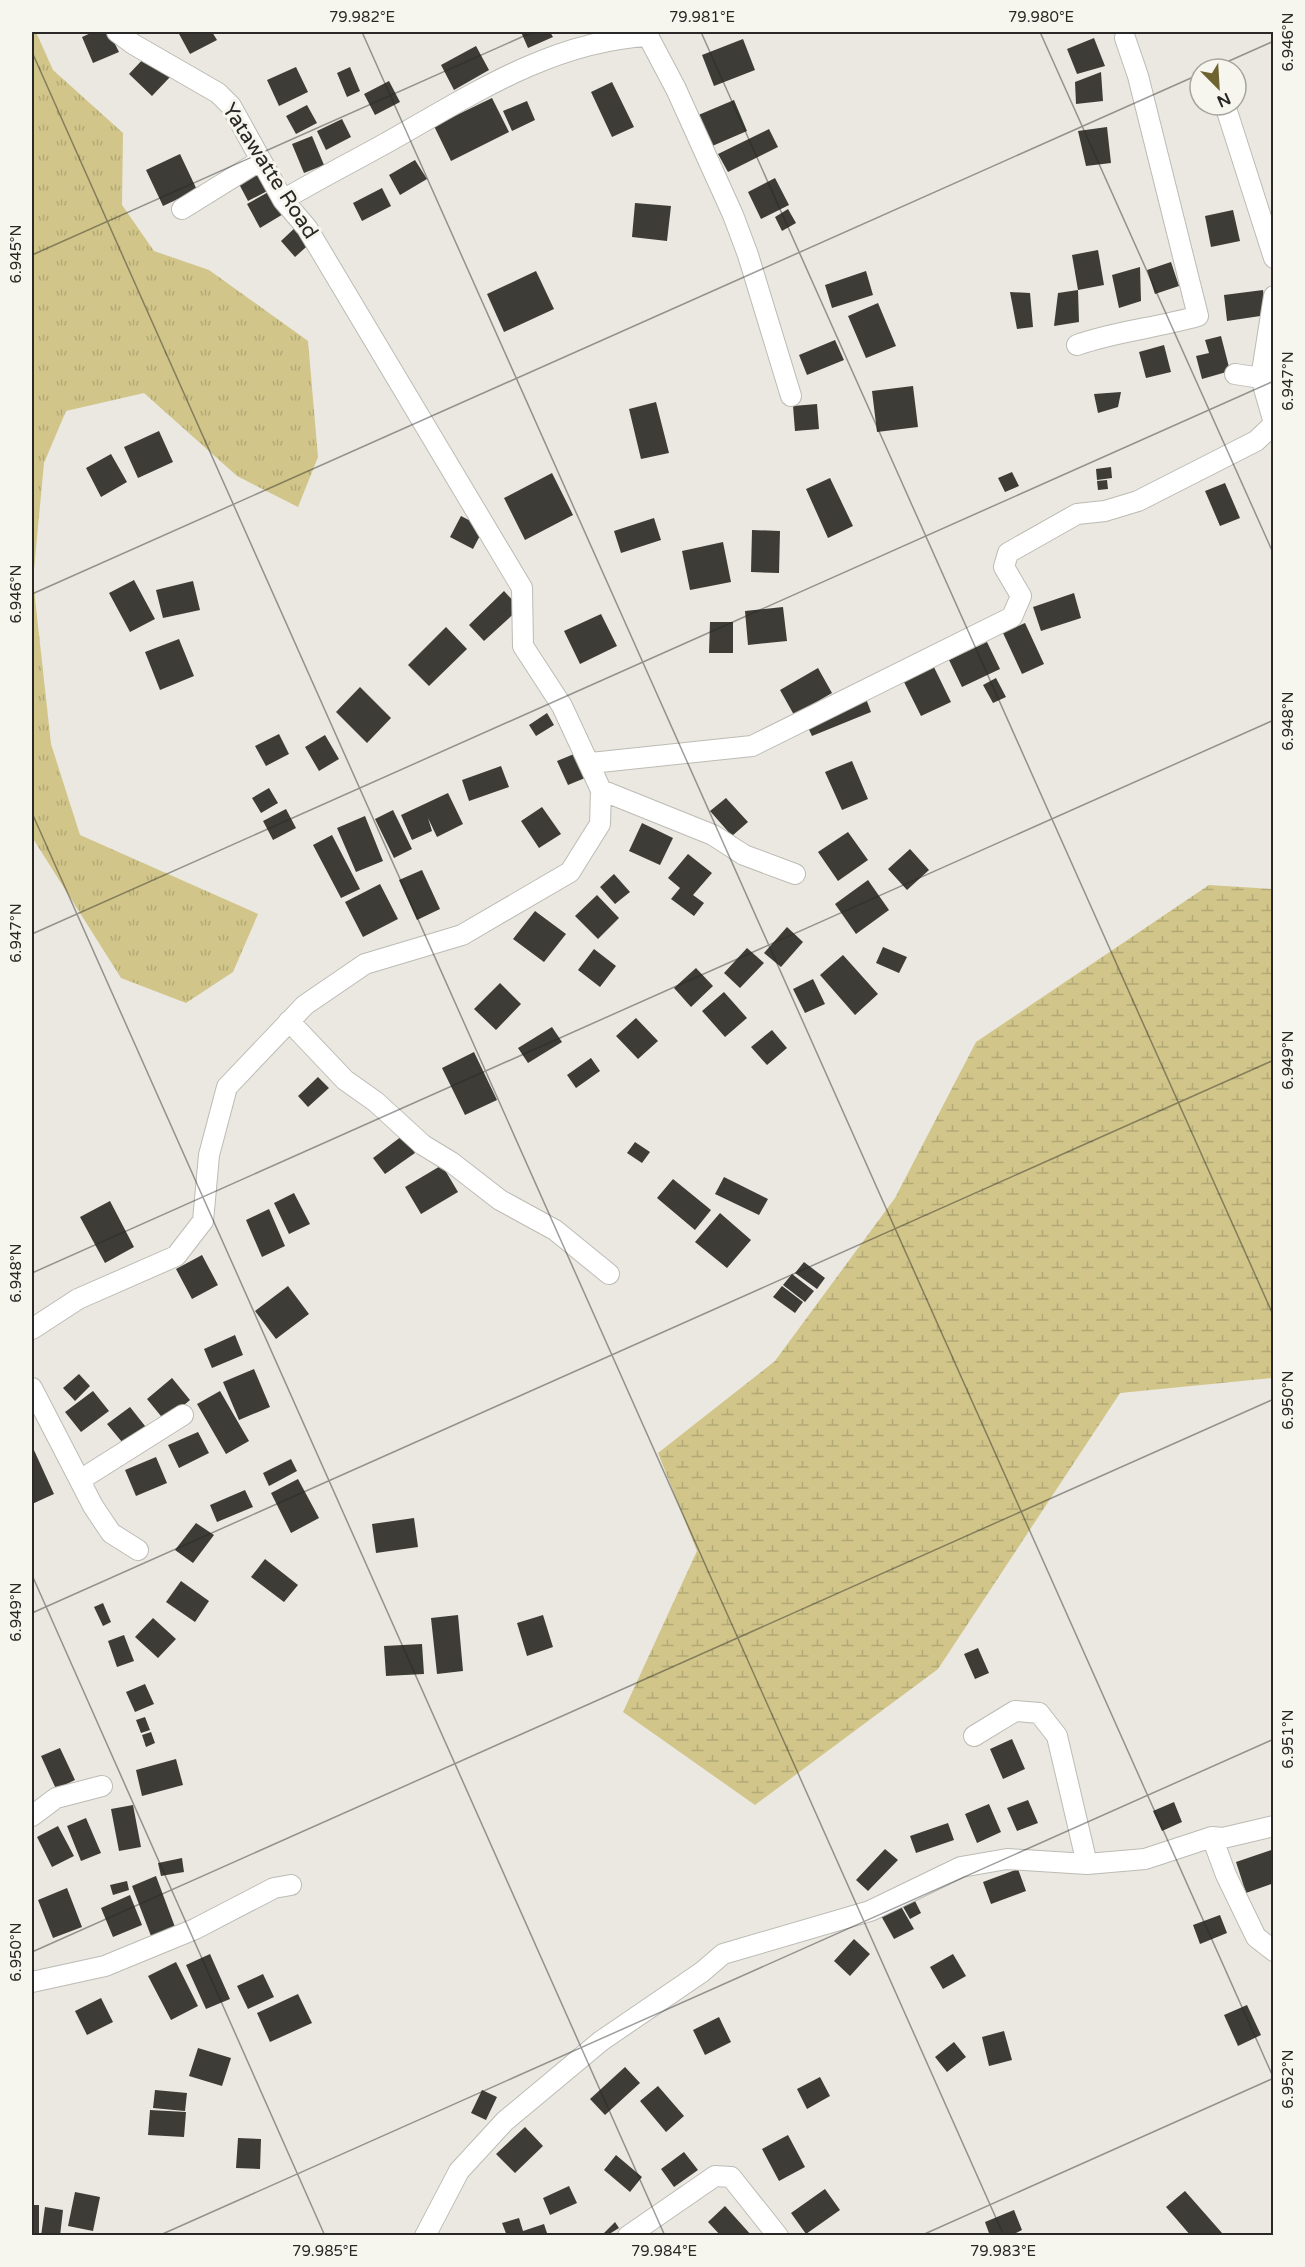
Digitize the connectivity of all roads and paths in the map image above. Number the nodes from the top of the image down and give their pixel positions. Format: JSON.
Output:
{"nodes":[{"id":1,"x":117,"y":32,"type":"edge"},
{"id":2,"x":1125,"y":38,"type":"dead end"},
{"id":3,"x":1229,"y":117,"type":"edge"},
{"id":4,"x":261,"y":159,"type":"junction"},
{"id":5,"x":283,"y":200,"type":"junction"},
{"id":6,"x":182,"y":209,"type":"dead end"},
{"id":7,"x":1274,"y":258,"type":"edge"},
{"id":8,"x":1274,"y":296,"type":"edge"},
{"id":9,"x":1077,"y":345,"type":"dead end"},
{"id":10,"x":1235,"y":374,"type":"dead end"},
{"id":11,"x":1261,"y":378,"type":"junction"},
{"id":12,"x":791,"y":396,"type":"dead end"},
{"id":13,"x":1274,"y":424,"type":"edge"},
{"id":14,"x":591,"y":763,"type":"junction"},
{"id":15,"x":601,"y":790,"type":"junction"},
{"id":16,"x":795,"y":874,"type":"dead end"},
{"id":17,"x":289,"y":1021,"type":"junction"},
{"id":18,"x":609,"y":1274,"type":"dead end"},
{"id":19,"x":32,"y":1329,"type":"edge"},
{"id":20,"x":32,"y":1388,"type":"edge"},
{"id":21,"x":183,"y":1415,"type":"dead end"},
{"id":22,"x":80,"y":1480,"type":"junction"},
{"id":23,"x":138,"y":1550,"type":"dead end"},
{"id":24,"x":974,"y":1736,"type":"dead end"},
{"id":25,"x":102,"y":1786,"type":"dead end"},
{"id":26,"x":32,"y":1816,"type":"edge"},
{"id":27,"x":1274,"y":1826,"type":"edge"},
{"id":28,"x":1212,"y":1837,"type":"junction"},
{"id":29,"x":1087,"y":1864,"type":"junction"},
{"id":30,"x":291,"y":1885,"type":"dead end"},
{"id":31,"x":1274,"y":1951,"type":"edge"},
{"id":32,"x":32,"y":1982,"type":"edge"},
{"id":33,"x":425,"y":2235,"type":"edge"},
{"id":34,"x":628,"y":2235,"type":"edge"},
{"id":35,"x":778,"y":2235,"type":"edge"}],
"edges":[{"from":1,"to":4,"type":"street","name":"Yatawatte Road"},
{"from":2,"to":9,"type":"street"},
{"from":3,"to":7,"type":"street"},
{"from":4,"to":5,"type":"street","name":"Yatawatte Road"},
{"from":4,"to":6,"type":"street"},
{"from":5,"to":12,"type":"street"},
{"from":5,"to":14,"type":"street","name":"Yatawatte Road"},
{"from":8,"to":11,"type":"street"},
{"from":10,"to":11,"type":"street"},
{"from":11,"to":13,"type":"street"},
{"from":13,"to":14,"type":"street"},
{"from":14,"to":15,"type":"street","name":"Yatawatte Road"},
{"from":15,"to":16,"type":"street"},
{"from":15,"to":17,"type":"street"},
{"from":17,"to":18,"type":"street"},
{"from":17,"to":19,"type":"street"},
{"from":20,"to":22,"type":"street"},
{"from":21,"to":22,"type":"street"},
{"from":22,"to":23,"type":"street"},
{"from":24,"to":29,"type":"street"},
{"from":25,"to":26,"type":"street"},
{"from":27,"to":28,"type":"street"},
{"from":28,"to":29,"type":"street"},
{"from":28,"to":31,"type":"street"},
{"from":29,"to":33,"type":"street"},
{"from":30,"to":32,"type":"street"},
{"from":34,"to":35,"type":"street"}]}
